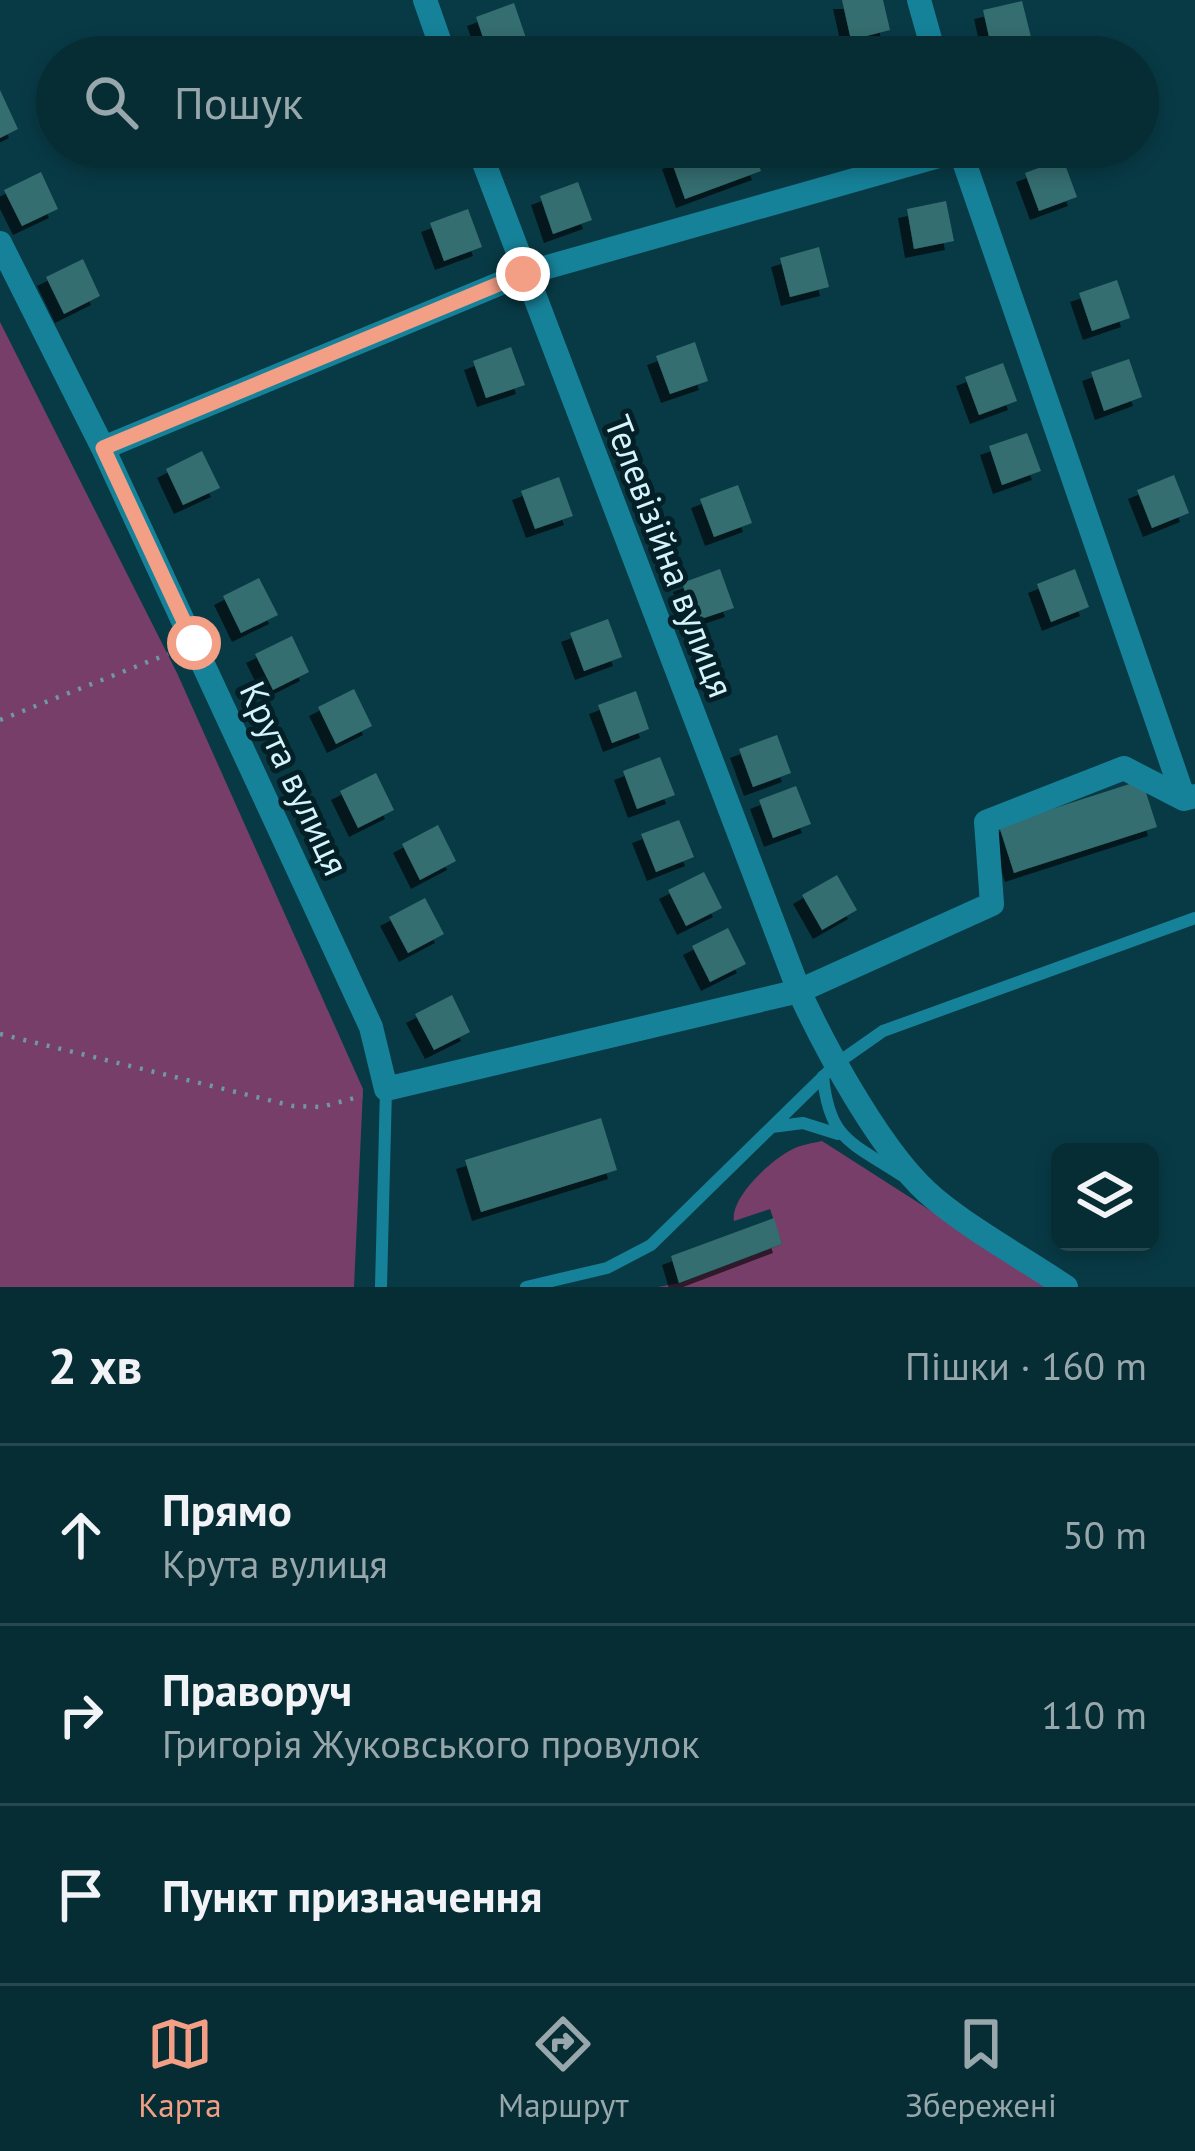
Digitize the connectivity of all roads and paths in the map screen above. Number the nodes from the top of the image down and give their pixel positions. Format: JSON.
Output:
{"nodes":[{"id":1,"x":425,"y":0,"type":"edge"},
{"id":2,"x":919,"y":0,"type":"edge"},
{"id":3,"x":438,"y":36,"type":"edge"},
{"id":4,"x":929,"y":36,"type":"edge"},
{"id":5,"x":485,"y":168,"type":"edge"},
{"id":6,"x":890,"y":168,"type":"edge"},
{"id":7,"x":966,"y":168,"type":"edge"},
{"id":8,"x":0,"y":243,"type":"edge"},
{"id":9,"x":523,"y":274,"type":"junction"},
{"id":10,"x":103,"y":448,"type":"junction"},
{"id":11,"x":194,"y":643,"type":"junction"},
{"id":12,"x":0,"y":720,"type":"edge"},
{"id":13,"x":1190,"y":797,"type":"edge"},
{"id":14,"x":1195,"y":919,"type":"edge"},
{"id":15,"x":799,"y":991,"type":"junction"},
{"id":16,"x":0,"y":1034,"type":"edge"},
{"id":17,"x":830,"y":1070,"type":"junction"},
{"id":18,"x":386,"y":1089,"type":"junction"},
{"id":19,"x":772,"y":1127,"type":"junction"},
{"id":20,"x":844,"y":1138,"type":"junction"},
{"id":21,"x":932,"y":1196,"type":"junction"},
{"id":22,"x":380,"y":1287,"type":"edge"},
{"id":23,"x":526,"y":1287,"type":"edge"},
{"id":24,"x":1066,"y":1287,"type":"edge"}],
"edges":[{"from":1,"to":3,"type":"street"},
{"from":2,"to":4,"type":"street"},
{"from":5,"to":9,"type":"street","name":"Телевізійна вулиця"},
{"from":6,"to":9,"type":"street"},
{"from":7,"to":13,"type":"street"},
{"from":8,"to":10,"type":"street","name":"Крута вулиця"},
{"from":9,"to":10,"type":"street"},
{"from":9,"to":15,"type":"street","name":"Телевізійна вулиця"},
{"from":10,"to":11,"type":"street","name":"Крута вулиця"},
{"from":11,"to":12,"type":"path"},
{"from":11,"to":18,"type":"street","name":"Крута вулиця"},
{"from":13,"to":15,"type":"street"},
{"from":14,"to":17,"type":"lane"},
{"from":15,"to":17,"type":"street","name":"Телевізійна вулиця"},
{"from":15,"to":18,"type":"street"},
{"from":16,"to":18,"type":"path"},
{"from":17,"to":19,"type":"lane"},
{"from":17,"to":20,"type":"lane"},
{"from":17,"to":21,"type":"street","name":"Телевізійна вулиця"},
{"from":18,"to":22,"type":"lane"},
{"from":19,"to":20,"type":"lane"},
{"from":19,"to":23,"type":"lane"},
{"from":20,"to":21,"type":"lane"},
{"from":21,"to":24,"type":"street","name":"Телевізійна вулиця"}]}
